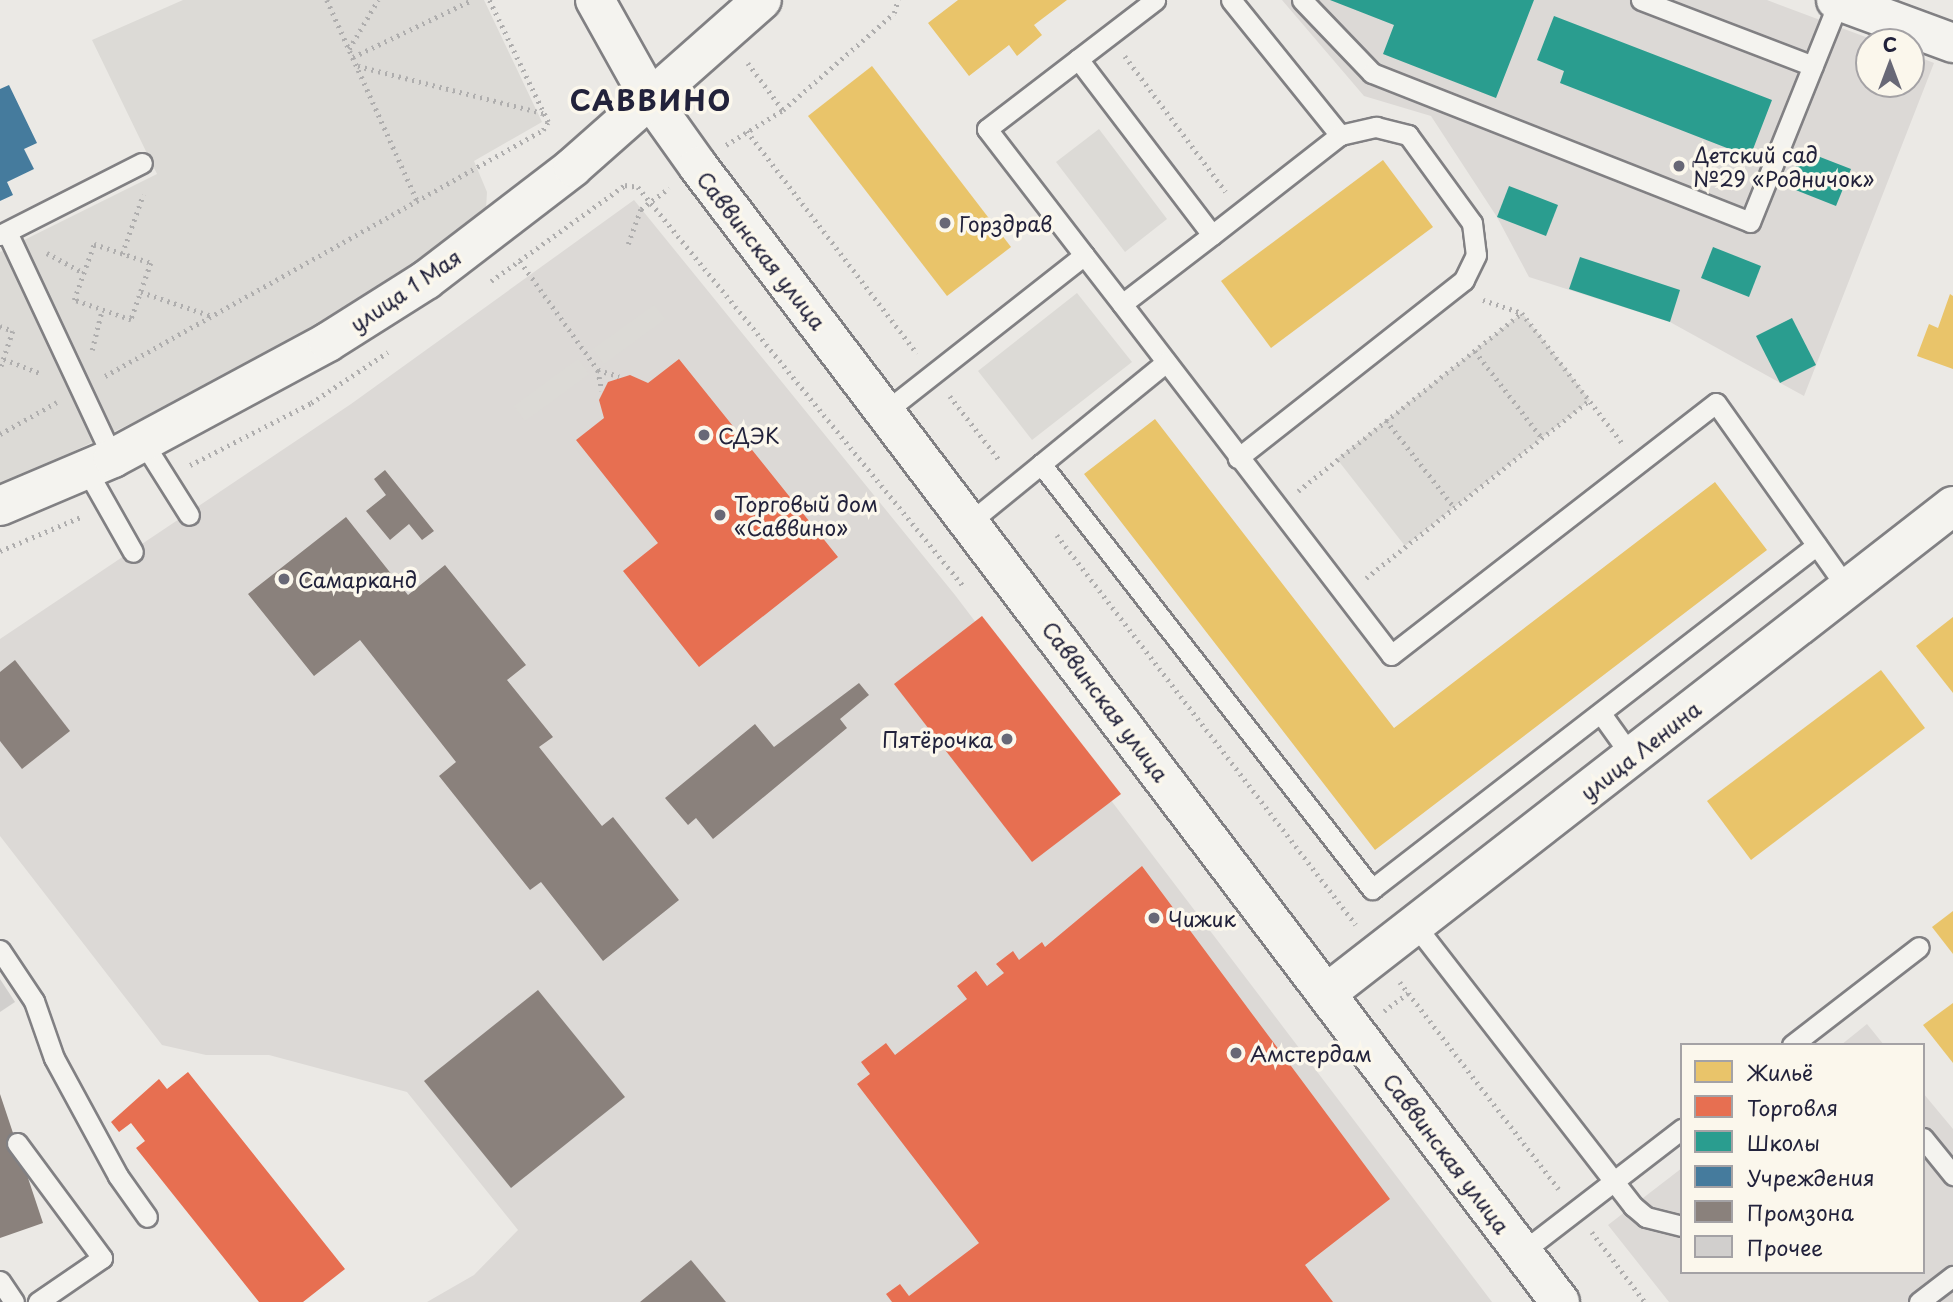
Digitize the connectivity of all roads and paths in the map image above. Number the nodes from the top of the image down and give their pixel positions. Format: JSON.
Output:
{"nodes":[{"id":1,"x":327,"y":0,"type":"edge"},
{"id":2,"x":379,"y":0,"type":"edge"},
{"id":3,"x":472,"y":0,"type":"edge"},
{"id":4,"x":489,"y":0,"type":"edge"},
{"id":5,"x":595,"y":0,"type":"edge"},
{"id":6,"x":762,"y":0,"type":"edge"},
{"id":7,"x":898,"y":0,"type":"edge"},
{"id":8,"x":1155,"y":0,"type":"edge"},
{"id":9,"x":1231,"y":0,"type":"edge"},
{"id":10,"x":1302,"y":0,"type":"edge"},
{"id":11,"x":1641,"y":0,"type":"edge"},
{"id":12,"x":1838,"y":1,"type":"edge"},
{"id":13,"x":1110,"y":36,"type":"junction"},
{"id":14,"x":1953,"y":43,"type":"edge"},
{"id":15,"x":349,"y":49,"type":"junction"},
{"id":16,"x":740,"y":53,"type":"dead end"},
{"id":17,"x":353,"y":57,"type":"junction"},
{"id":18,"x":1079,"y":59,"type":"junction"},
{"id":19,"x":357,"y":66,"type":"junction"},
{"id":20,"x":1813,"y":66,"type":"junction"},
{"id":21,"x":651,"y":100,"type":"junction"},
{"id":22,"x":783,"y":110,"type":"junction"},
{"id":23,"x":544,"y":114,"type":"junction"},
{"id":24,"x":1340,"y":135,"type":"junction"},
{"id":25,"x":142,"y":163,"type":"joint"},
{"id":26,"x":417,"y":200,"type":"junction"},
{"id":27,"x":1241,"y":212,"type":"junction"},
{"id":28,"x":4,"y":234,"type":"edge"},
{"id":29,"x":1212,"y":235,"type":"junction"},
{"id":30,"x":122,"y":254,"type":"junction"},
{"id":31,"x":1084,"y":256,"type":"junction"},
{"id":32,"x":520,"y":261,"type":"junction"},
{"id":33,"x":487,"y":284,"type":"dead end"},
{"id":34,"x":1453,"y":289,"type":"junction"},
{"id":35,"x":141,"y":292,"type":"junction"},
{"id":36,"x":1122,"y":304,"type":"junction"},
{"id":37,"x":1522,"y":313,"type":"junction"},
{"id":38,"x":212,"y":316,"type":"junction"},
{"id":39,"x":0,"y":326,"type":"edge"},
{"id":40,"x":398,"y":345,"type":"dead end"},
{"id":41,"x":1475,"y":351,"type":"junction"},
{"id":42,"x":1166,"y":362,"type":"junction"},
{"id":43,"x":0,"y":370,"type":"edge"},
{"id":44,"x":598,"y":370,"type":"junction"},
{"id":45,"x":933,"y":374,"type":"junction"},
{"id":46,"x":619,"y":376,"type":"dead end"},
{"id":47,"x":82,"y":388,"type":"junction"},
{"id":48,"x":602,"y":391,"type":"dead end"},
{"id":49,"x":1590,"y":400,"type":"junction"},
{"id":50,"x":886,"y":411,"type":"junction"},
{"id":51,"x":1387,"y":420,"type":"junction"},
{"id":52,"x":0,"y":434,"type":"edge"},
{"id":53,"x":1542,"y":438,"type":"junction"},
{"id":54,"x":114,"y":456,"type":"junction"},
{"id":55,"x":1238,"y":458,"type":"junction"},
{"id":56,"x":1041,"y":464,"type":"junction"},
{"id":57,"x":1639,"y":465,"type":"junction"},
{"id":58,"x":166,"y":478,"type":"junction"},
{"id":59,"x":1017,"y":483,"type":"junction"},
{"id":60,"x":0,"y":506,"type":"edge"},
{"id":61,"x":107,"y":506,"type":"junction"},
{"id":62,"x":1953,"y":506,"type":"edge"},
{"id":63,"x":1277,"y":507,"type":"junction"},
{"id":64,"x":1454,"y":507,"type":"junction"},
{"id":65,"x":188,"y":515,"type":"dead end"},
{"id":66,"x":970,"y":522,"type":"junction"},
{"id":67,"x":1051,"y":527,"type":"dead end"},
{"id":68,"x":1817,"y":545,"type":"junction"},
{"id":69,"x":0,"y":551,"type":"edge"},
{"id":70,"x":133,"y":552,"type":"dead end"},
{"id":71,"x":965,"y":588,"type":"dead end"},
{"id":72,"x":1847,"y":588,"type":"junction"},
{"id":73,"x":1345,"y":595,"type":"junction"},
{"id":74,"x":1602,"y":715,"type":"junction"},
{"id":75,"x":1632,"y":757,"type":"junction"},
{"id":76,"x":1415,"y":925,"type":"junction"},
{"id":77,"x":1919,"y":947,"type":"dead end"},
{"id":78,"x":0,"y":950,"type":"edge"},
{"id":79,"x":1378,"y":954,"type":"junction"},
{"id":80,"x":1327,"y":993,"type":"junction"},
{"id":81,"x":1795,"y":1043,"type":"edge"},
{"id":82,"x":1680,"y":1131,"type":"edge"},
{"id":83,"x":1925,"y":1140,"type":"edge"},
{"id":84,"x":17,"y":1143,"type":"dead end"},
{"id":85,"x":1953,"y":1175,"type":"edge"},
{"id":86,"x":1614,"y":1181,"type":"junction"},
{"id":87,"x":1576,"y":1211,"type":"junction"},
{"id":88,"x":147,"y":1217,"type":"dead end"},
{"id":89,"x":1680,"y":1226,"type":"edge"},
{"id":90,"x":1522,"y":1252,"type":"junction"},
{"id":91,"x":1953,"y":1276,"type":"edge"},
{"id":92,"x":0,"y":1281,"type":"edge"},
{"id":93,"x":14,"y":1302,"type":"edge"},
{"id":94,"x":38,"y":1302,"type":"edge"},
{"id":95,"x":1560,"y":1302,"type":"edge"},
{"id":96,"x":1645,"y":1302,"type":"edge"},
{"id":97,"x":1919,"y":1302,"type":"edge"}],
"edges":[{"from":1,"to":15,"type":"path"},
{"from":2,"to":15,"type":"path"},
{"from":3,"to":17,"type":"path"},
{"from":4,"to":23,"type":"path"},
{"from":5,"to":21,"type":"street","name":"Саввинская улица"},
{"from":6,"to":21,"type":"street","name":"улица 1 Мая"},
{"from":7,"to":22,"type":"path"},
{"from":8,"to":13,"type":"lane"},
{"from":9,"to":24,"type":"lane"},
{"from":10,"to":20,"type":"lane"},
{"from":11,"to":20,"type":"lane"},
{"from":12,"to":14,"type":"street"},
{"from":12,"to":20,"type":"lane"},
{"from":13,"to":18,"type":"lane"},
{"from":13,"to":27,"type":"path"},
{"from":15,"to":17,"type":"path"},
{"from":16,"to":22,"type":"path"},
{"from":17,"to":19,"type":"path"},
{"from":18,"to":29,"type":"lane"},
{"from":18,"to":31,"type":"lane"},
{"from":19,"to":23,"type":"path"},
{"from":19,"to":26,"type":"path"},
{"from":21,"to":50,"type":"street","name":"Саввинская улица"},
{"from":21,"to":54,"type":"street","name":"улица 1 Мая"},
{"from":22,"to":45,"type":"path"},
{"from":23,"to":26,"type":"path"},
{"from":24,"to":27,"type":"lane"},
{"from":24,"to":34,"type":"lane"},
{"from":25,"to":28,"type":"lane"},
{"from":25,"to":30,"type":"path"},
{"from":26,"to":38,"type":"path"},
{"from":27,"to":29,"type":"lane"},
{"from":28,"to":47,"type":"lane"},
{"from":29,"to":36,"type":"lane"},
{"from":30,"to":35,"type":"path"},
{"from":30,"to":35,"type":"path"},
{"from":31,"to":36,"type":"lane"},
{"from":31,"to":45,"type":"lane"},
{"from":32,"to":33,"type":"path"},
{"from":32,"to":44,"type":"path"},
{"from":32,"to":71,"type":"path"},
{"from":34,"to":37,"type":"path"},
{"from":34,"to":55,"type":"lane"},
{"from":35,"to":38,"type":"path"},
{"from":36,"to":42,"type":"lane"},
{"from":37,"to":41,"type":"path"},
{"from":37,"to":49,"type":"path"},
{"from":38,"to":47,"type":"path"},
{"from":39,"to":43,"type":"path"},
{"from":40,"to":58,"type":"path"},
{"from":41,"to":51,"type":"path"},
{"from":41,"to":53,"type":"path"},
{"from":42,"to":55,"type":"lane"},
{"from":42,"to":56,"type":"lane"},
{"from":44,"to":46,"type":"path"},
{"from":44,"to":48,"type":"path"},
{"from":45,"to":50,"type":"lane"},
{"from":45,"to":59,"type":"path"},
{"from":47,"to":52,"type":"path"},
{"from":47,"to":54,"type":"lane"},
{"from":49,"to":53,"type":"path"},
{"from":49,"to":57,"type":"path"},
{"from":50,"to":66,"type":"street","name":"Саввинская улица"},
{"from":51,"to":63,"type":"path"},
{"from":51,"to":64,"type":"path"},
{"from":53,"to":64,"type":"path"},
{"from":54,"to":58,"type":"lane"},
{"from":54,"to":60,"type":"street","name":"улица 1 Мая"},
{"from":54,"to":61,"type":"lane"},
{"from":55,"to":63,"type":"lane"},
{"from":56,"to":59,"type":"lane"},
{"from":56,"to":74,"type":"lane"},
{"from":57,"to":68,"type":"lane"},
{"from":57,"to":73,"type":"lane"},
{"from":58,"to":65,"type":"lane"},
{"from":59,"to":66,"type":"lane"},
{"from":61,"to":69,"type":"path"},
{"from":61,"to":70,"type":"lane"},
{"from":62,"to":72,"type":"street","name":"улица Ленина"},
{"from":63,"to":73,"type":"lane"},
{"from":64,"to":73,"type":"path"},
{"from":66,"to":80,"type":"street","name":"Саввинская улица"},
{"from":67,"to":79,"type":"path"},
{"from":68,"to":72,"type":"lane"},
{"from":68,"to":74,"type":"lane"},
{"from":72,"to":75,"type":"street","name":"улица Ленина"},
{"from":74,"to":75,"type":"lane"},
{"from":75,"to":76,"type":"street","name":"улица Ленина"},
{"from":76,"to":79,"type":"street","name":"улица Ленина"},
{"from":76,"to":86,"type":"lane"},
{"from":77,"to":81,"type":"lane"},
{"from":78,"to":88,"type":"lane"},
{"from":79,"to":80,"type":"street","name":"улица Ленина"},
{"from":79,"to":87,"type":"path"},
{"from":80,"to":90,"type":"street","name":"Саввинская улица"},
{"from":82,"to":86,"type":"lane"},
{"from":83,"to":85,"type":"lane"},
{"from":84,"to":94,"type":"lane"},
{"from":86,"to":87,"type":"lane"},
{"from":86,"to":89,"type":"lane"},
{"from":87,"to":90,"type":"lane"},
{"from":87,"to":96,"type":"path"},
{"from":90,"to":95,"type":"street","name":"Саввинская улица"},
{"from":91,"to":97,"type":"lane"},
{"from":92,"to":93,"type":"lane"}]}
